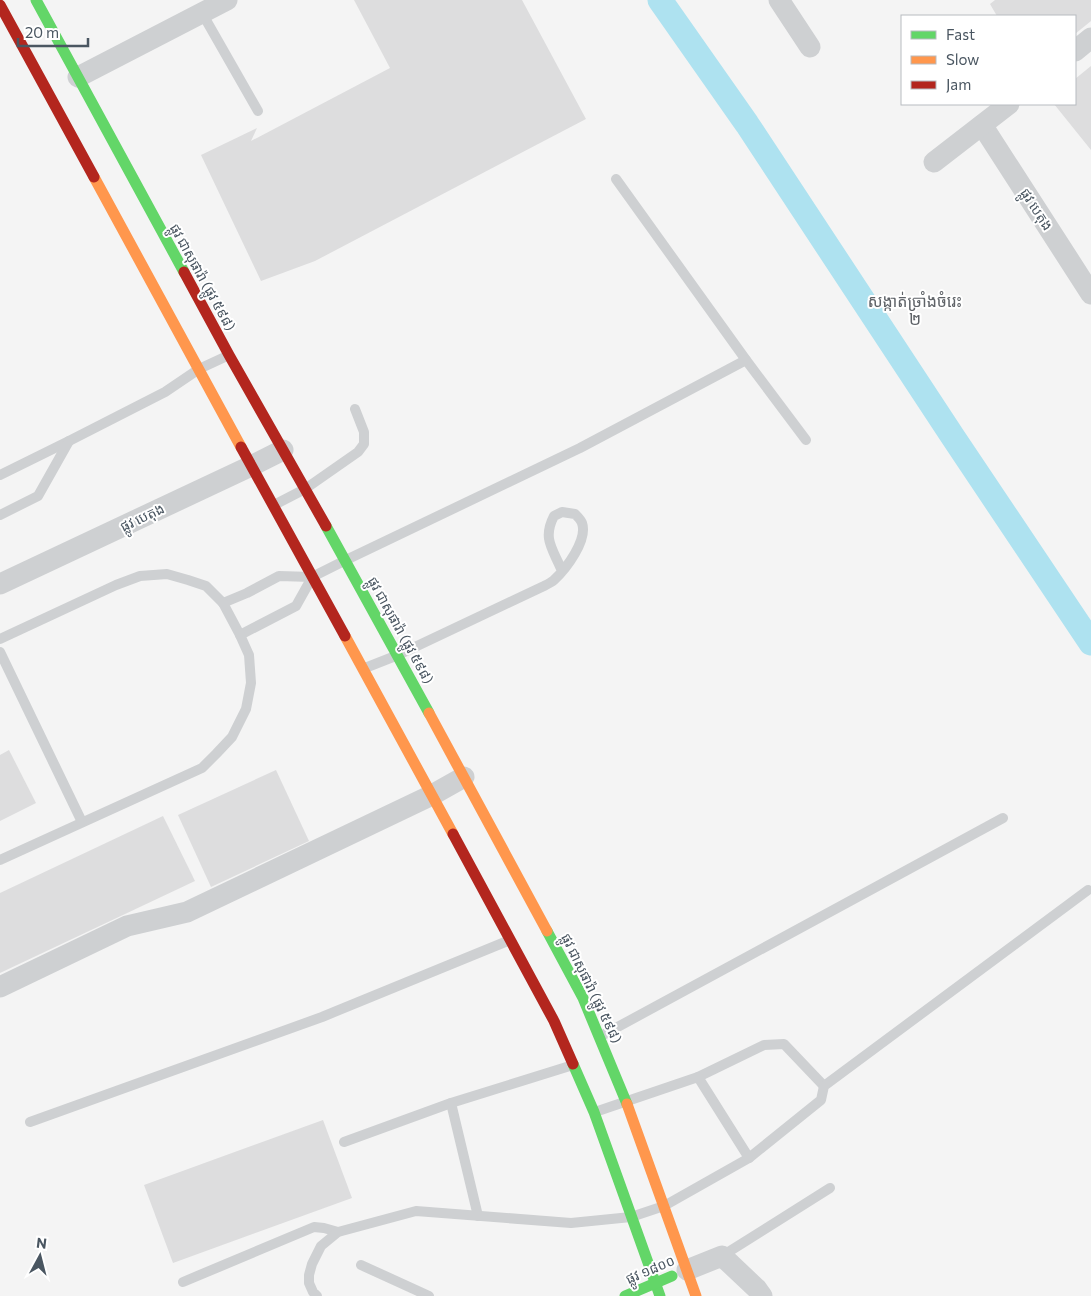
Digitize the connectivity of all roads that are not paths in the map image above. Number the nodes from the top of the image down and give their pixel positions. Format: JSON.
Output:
{"nodes":[{"id":1,"x":36,"y":0,"type":"edge"},
{"id":2,"x":227,"y":0,"type":"edge"},
{"id":3,"x":780,"y":0,"type":"edge"},
{"id":4,"x":0,"y":5,"type":"edge"},
{"id":5,"x":202,"y":13,"type":"junction"},
{"id":6,"x":1091,"y":38,"type":"edge"},
{"id":7,"x":810,"y":47,"type":"dead end"},
{"id":8,"x":1076,"y":50,"type":"edge"},
{"id":9,"x":78,"y":78,"type":"junction"},
{"id":10,"x":1007,"y":105,"type":"edge"},
{"id":11,"x":258,"y":111,"type":"dead end"},
{"id":12,"x":982,"y":125,"type":"junction"},
{"id":13,"x":934,"y":162,"type":"dead end"},
{"id":14,"x":616,"y":179,"type":"dead end"},
{"id":15,"x":1091,"y":294,"type":"edge"},
{"id":16,"x":229,"y":355,"type":"junction"},
{"id":17,"x":746,"y":360,"type":"junction"},
{"id":18,"x":200,"y":370,"type":"junction"},
{"id":19,"x":355,"y":409,"type":"dead end"},
{"id":20,"x":806,"y":440,"type":"dead end"},
{"id":21,"x":69,"y":441,"type":"junction"},
{"id":22,"x":283,"y":450,"type":"junction"},
{"id":23,"x":251,"y":466,"type":"junction"},
{"id":24,"x":0,"y":475,"type":"edge"},
{"id":25,"x":305,"y":489,"type":"junction"},
{"id":26,"x":273,"y":506,"type":"junction"},
{"id":27,"x":0,"y":515,"type":"edge"},
{"id":28,"x":346,"y":560,"type":"junction"},
{"id":29,"x":562,"y":571,"type":"junction"},
{"id":30,"x":312,"y":578,"type":"junction"},
{"id":31,"x":0,"y":584,"type":"edge"},
{"id":32,"x":223,"y":603,"type":"junction"},
{"id":33,"x":240,"y":635,"type":"junction"},
{"id":34,"x":0,"y":639,"type":"edge"},
{"id":35,"x":0,"y":652,"type":"edge"},
{"id":36,"x":398,"y":655,"type":"junction"},
{"id":37,"x":364,"y":669,"type":"junction"},
{"id":38,"x":464,"y":777,"type":"junction"},
{"id":39,"x":432,"y":796,"type":"junction"},
{"id":40,"x":1003,"y":818,"type":"dead end"},
{"id":41,"x":82,"y":822,"type":"junction"},
{"id":42,"x":0,"y":860,"type":"edge"},
{"id":43,"x":1088,"y":890,"type":"dead end"},
{"id":44,"x":511,"y":939,"type":"junction"},
{"id":45,"x":0,"y":987,"type":"edge"},
{"id":46,"x":600,"y":1037,"type":"junction"},
{"id":47,"x":574,"y":1065,"type":"junction"},
{"id":48,"x":698,"y":1077,"type":"junction"},
{"id":49,"x":824,"y":1086,"type":"junction"},
{"id":50,"x":626,"y":1100,"type":"junction"},
{"id":51,"x":451,"y":1103,"type":"junction"},
{"id":52,"x":594,"y":1112,"type":"junction"},
{"id":53,"x":30,"y":1122,"type":"dead end"},
{"id":54,"x":344,"y":1142,"type":"dead end"},
{"id":55,"x":749,"y":1158,"type":"junction"},
{"id":56,"x":830,"y":1188,"type":"dead end"},
{"id":57,"x":664,"y":1206,"type":"junction"},
{"id":58,"x":478,"y":1216,"type":"junction"},
{"id":59,"x":631,"y":1216,"type":"junction"},
{"id":60,"x":338,"y":1232,"type":"junction"},
{"id":61,"x":722,"y":1256,"type":"junction"},
{"id":62,"x":361,"y":1265,"type":"dead end"},
{"id":63,"x":687,"y":1270,"type":"junction"},
{"id":64,"x":182,"y":1282,"type":"dead end"},
{"id":65,"x":656,"y":1283,"type":"junction"},
{"id":66,"x":317,"y":1296,"type":"edge"},
{"id":67,"x":429,"y":1296,"type":"edge"},
{"id":68,"x":625,"y":1296,"type":"edge"},
{"id":69,"x":660,"y":1296,"type":"edge"},
{"id":70,"x":696,"y":1296,"type":"edge"},
{"id":71,"x":762,"y":1296,"type":"edge"}],
"edges":[{"from":1,"to":9,"type":"main road","name":"ផ្លូវ ជាសុផារ៉ា (ផ្លូវ ៥៩៨)"},
{"from":2,"to":5,"type":"street"},
{"from":3,"to":7,"type":"street"},
{"from":4,"to":18,"type":"main road"},
{"from":5,"to":9,"type":"street"},
{"from":5,"to":11,"type":"lane"},
{"from":6,"to":8,"type":"street"},
{"from":9,"to":16,"type":"main road","name":"ផ្លូវ ជាសុផារ៉ា (ផ្លូវ ៥៩៨)"},
{"from":10,"to":12,"type":"street"},
{"from":12,"to":13,"type":"street"},
{"from":12,"to":15,"type":"street","name":"ផ្លូវ បេតុង"},
{"from":14,"to":17,"type":"lane"},
{"from":16,"to":18,"type":"lane"},
{"from":16,"to":22,"type":"main road","name":"ផ្លូវ ជាសុផារ៉ា (ផ្លូវ ៥៩៨)"},
{"from":17,"to":20,"type":"lane"},
{"from":17,"to":28,"type":"lane"},
{"from":18,"to":21,"type":"lane"},
{"from":18,"to":23,"type":"main road"},
{"from":19,"to":25,"type":"lane"},
{"from":21,"to":24,"type":"lane"},
{"from":21,"to":27,"type":"lane"},
{"from":22,"to":23,"type":"street","name":"ផ្លូវ បេតុង"},
{"from":22,"to":25,"type":"main road","name":"ផ្លូវ ជាសុផារ៉ា (ផ្លូវ ៥៩៨)"},
{"from":23,"to":26,"type":"main road"},
{"from":23,"to":31,"type":"street","name":"ផ្លូវ បេតុង"},
{"from":25,"to":26,"type":"lane"},
{"from":25,"to":28,"type":"main road","name":"ផ្លូវ ជាសុផារ៉ា (ផ្លូវ ៥៩៨)"},
{"from":26,"to":30,"type":"main road"},
{"from":28,"to":30,"type":"lane"},
{"from":28,"to":36,"type":"main road","name":"ផ្លូវ ជាសុផារ៉ា (ផ្លូវ ៥៩៨)"},
{"from":29,"to":29,"type":"lane"},
{"from":29,"to":36,"type":"lane"},
{"from":30,"to":32,"type":"lane"},
{"from":30,"to":33,"type":"lane"},
{"from":30,"to":37,"type":"main road"},
{"from":32,"to":33,"type":"lane"},
{"from":32,"to":34,"type":"lane"},
{"from":33,"to":41,"type":"lane"},
{"from":35,"to":41,"type":"lane"},
{"from":36,"to":37,"type":"lane"},
{"from":36,"to":38,"type":"main road","name":"ផ្លូវ ជាសុផារ៉ា (ផ្លូវ ៥៩៨)"},
{"from":37,"to":39,"type":"main road"},
{"from":38,"to":39,"type":"street"},
{"from":38,"to":46,"type":"main road","name":"ផ្លូវ ជាសុផារ៉ា (ផ្លូវ ៥៩៨)"},
{"from":39,"to":44,"type":"main road"},
{"from":39,"to":45,"type":"street"},
{"from":40,"to":46,"type":"lane"},
{"from":41,"to":42,"type":"lane"},
{"from":43,"to":49,"type":"lane"},
{"from":44,"to":47,"type":"main road"},
{"from":44,"to":53,"type":"lane"},
{"from":46,"to":50,"type":"main road","name":"ផ្លូវ ជាសុផារ៉ា (ផ្លូវ ៥៩៨)"},
{"from":47,"to":51,"type":"lane"},
{"from":47,"to":52,"type":"main road"},
{"from":48,"to":49,"type":"lane"},
{"from":48,"to":50,"type":"lane"},
{"from":48,"to":55,"type":"lane"},
{"from":49,"to":55,"type":"lane"},
{"from":50,"to":52,"type":"lane"},
{"from":50,"to":57,"type":"main road","name":"ផ្លូវ ជាសុផារ៉ា (ផ្លូវ ៥៩៨)"},
{"from":51,"to":54,"type":"lane"},
{"from":51,"to":58,"type":"lane"},
{"from":52,"to":59,"type":"main road"},
{"from":55,"to":57,"type":"lane"},
{"from":56,"to":61,"type":"lane"},
{"from":57,"to":59,"type":"lane"},
{"from":57,"to":63,"type":"main road","name":"ផ្លូវ ជាសុផារ៉ា (ផ្លូវ ៥៩៨)"},
{"from":58,"to":59,"type":"lane"},
{"from":58,"to":60,"type":"lane"},
{"from":59,"to":65,"type":"main road"},
{"from":60,"to":64,"type":"lane"},
{"from":60,"to":66,"type":"lane"},
{"from":61,"to":63,"type":"street"},
{"from":61,"to":71,"type":"street"},
{"from":62,"to":67,"type":"lane"},
{"from":63,"to":65,"type":"main road","name":"ផ្លូវ ១៨០០"},
{"from":63,"to":70,"type":"main road","name":"ផ្លូវ ជាសុផារ៉ា (ផ្លូវ ៥៩៨)"},
{"from":65,"to":68,"type":"main road","name":"ផ្លូវ ១៨០០"},
{"from":65,"to":69,"type":"main road"}]}
